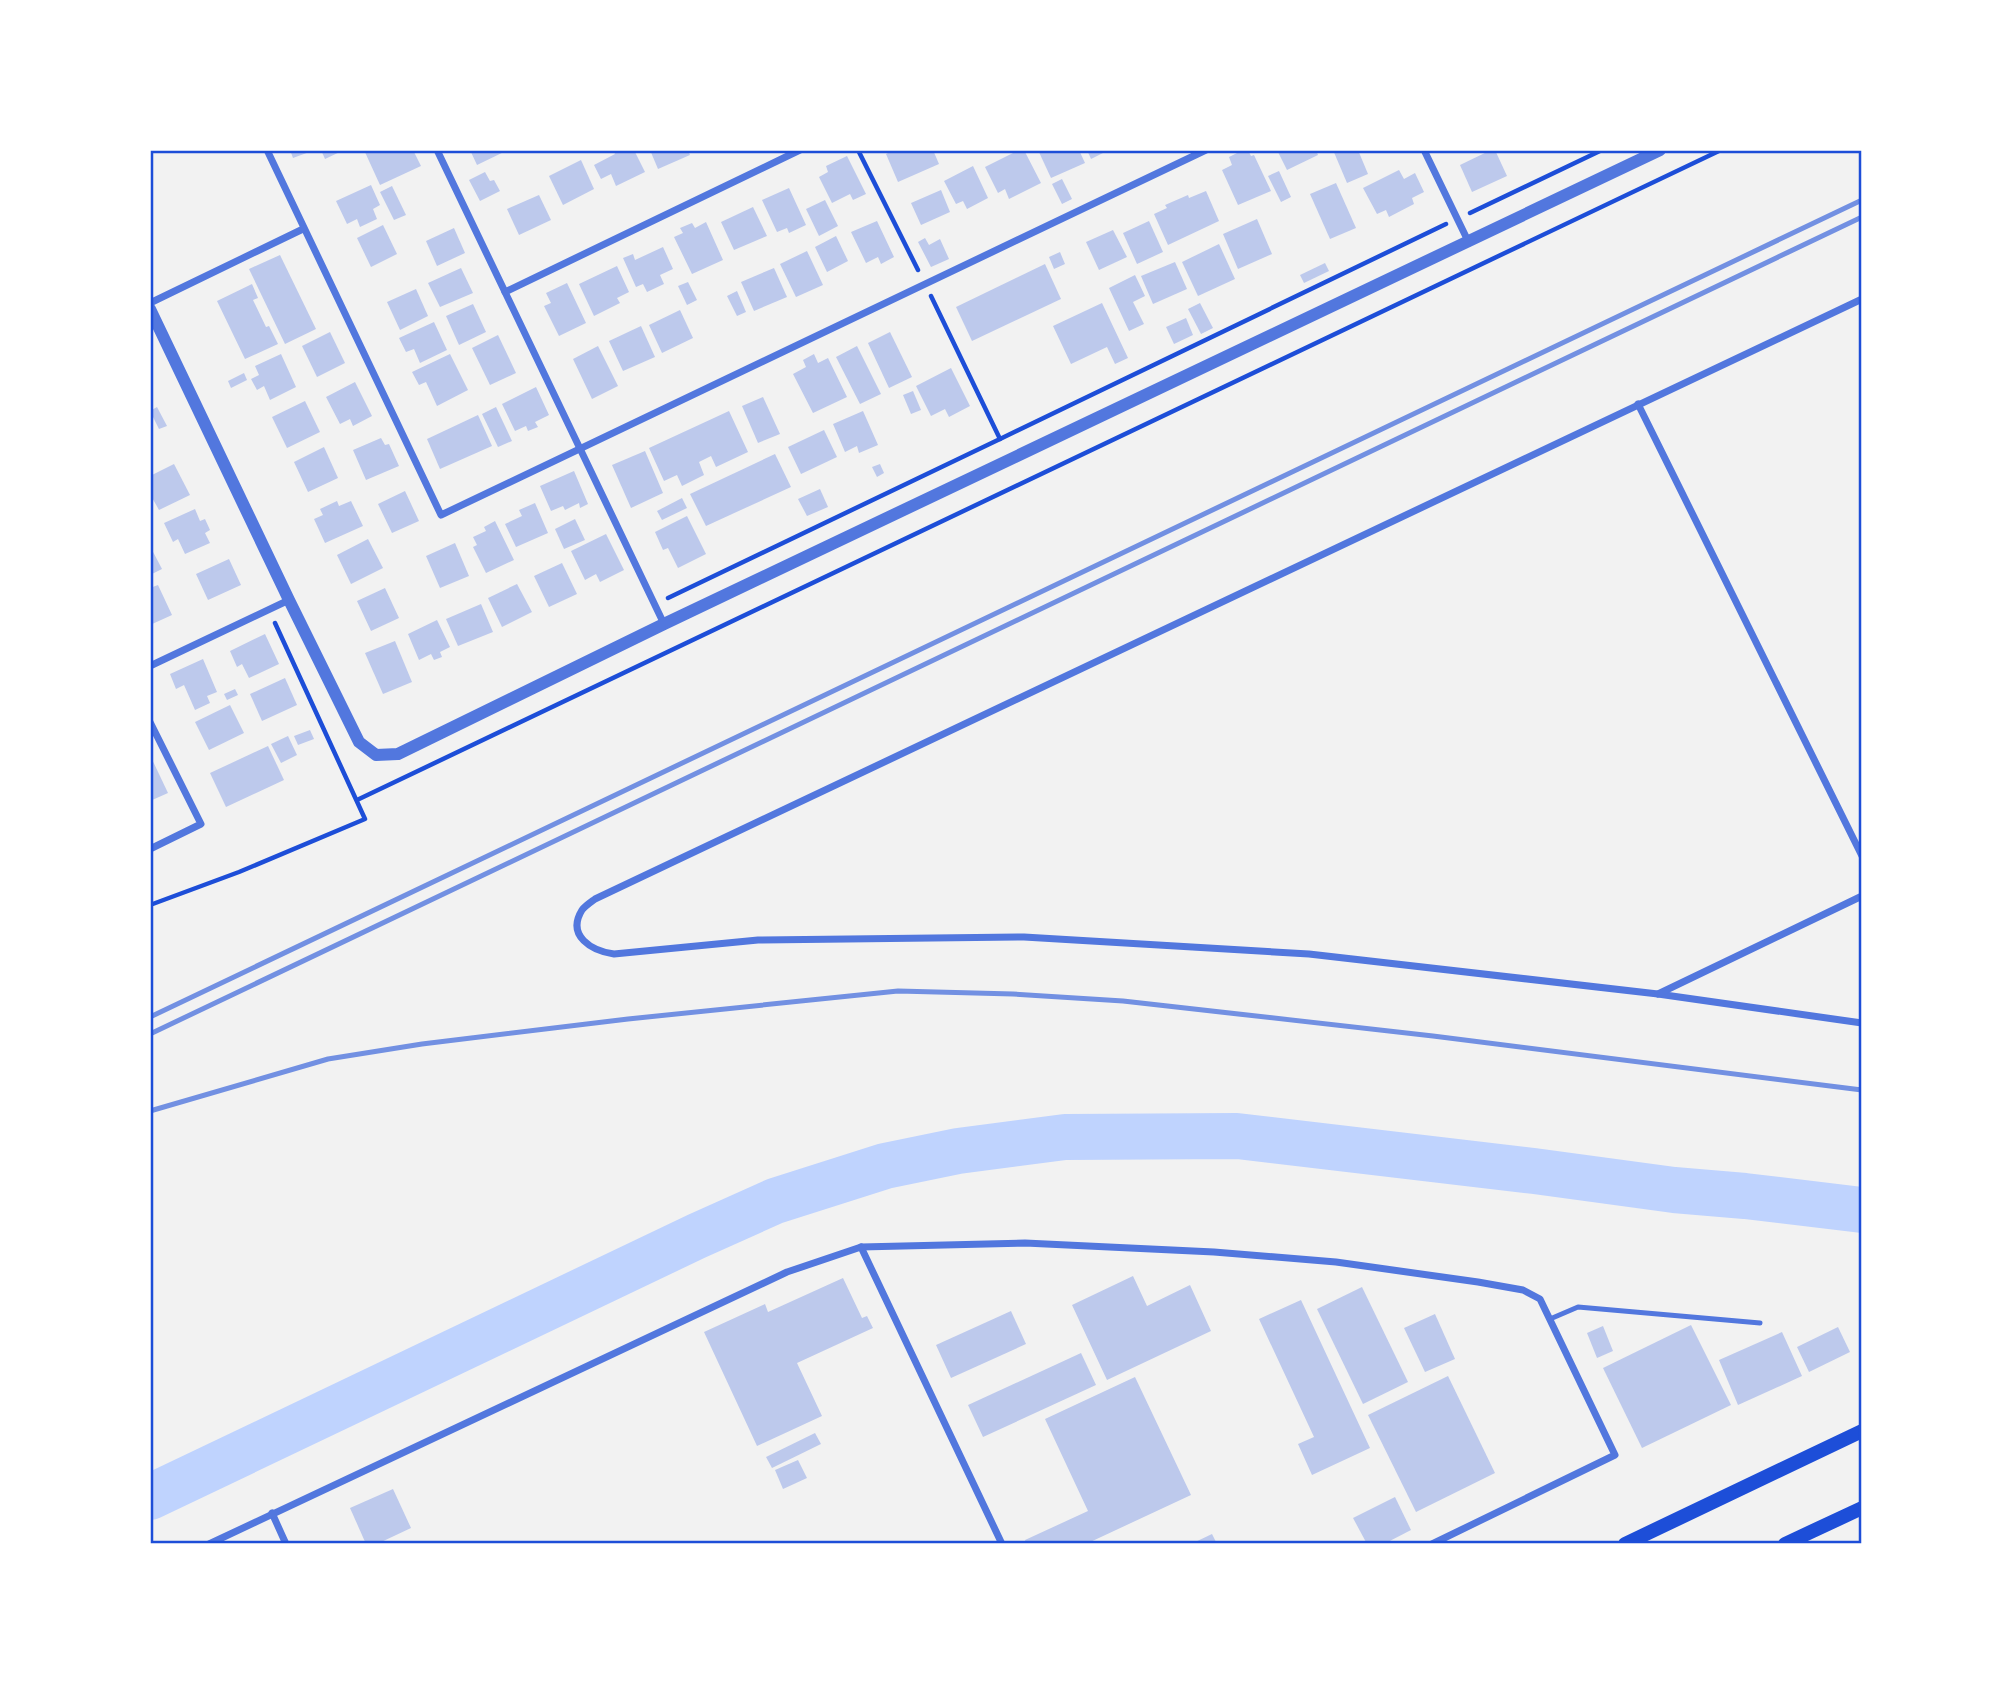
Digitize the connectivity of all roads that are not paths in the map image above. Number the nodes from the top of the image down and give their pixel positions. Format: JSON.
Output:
{"nodes":[{"id":1,"x":267,"y":150,"type":"edge"},
{"id":2,"x":437,"y":150,"type":"edge"},
{"id":3,"x":800,"y":150,"type":"edge"},
{"id":4,"x":1206,"y":150,"type":"edge"},
{"id":5,"x":1424,"y":150,"type":"edge"},
{"id":6,"x":1660,"y":150,"type":"edge"},
{"id":7,"x":1639,"y":155,"type":"edge"},
{"id":8,"x":303,"y":229,"type":"junction"},
{"id":9,"x":1469,"y":243,"type":"junction"},
{"id":10,"x":505,"y":292,"type":"junction"},
{"id":11,"x":1861,"y":299,"type":"edge"},
{"id":12,"x":150,"y":303,"type":"edge"},
{"id":13,"x":150,"y":309,"type":"edge"},
{"id":14,"x":1638,"y":404,"type":"junction"},
{"id":15,"x":580,"y":448,"type":"junction"},
{"id":16,"x":289,"y":600,"type":"junction"},
{"id":17,"x":664,"y":624,"type":"junction"},
{"id":18,"x":150,"y":667,"type":"edge"},
{"id":19,"x":150,"y":722,"type":"edge"},
{"id":20,"x":150,"y":849,"type":"edge"},
{"id":21,"x":1861,"y":856,"type":"edge"},
{"id":22,"x":1861,"y":896,"type":"edge"},
{"id":23,"x":1658,"y":994,"type":"junction"},
{"id":24,"x":1861,"y":1023,"type":"edge"},
{"id":25,"x":861,"y":1247,"type":"junction"},
{"id":26,"x":1550,"y":1319,"type":"junction"},
{"id":27,"x":1760,"y":1323,"type":"dead end"},
{"id":28,"x":1861,"y":1431,"type":"edge"},
{"id":29,"x":1861,"y":1508,"type":"edge"},
{"id":30,"x":271,"y":1513,"type":"junction"},
{"id":31,"x":209,"y":1544,"type":"edge"},
{"id":32,"x":286,"y":1544,"type":"edge"},
{"id":33,"x":1003,"y":1544,"type":"edge"},
{"id":34,"x":1432,"y":1544,"type":"edge"},
{"id":35,"x":1625,"y":1544,"type":"edge"},
{"id":36,"x":1785,"y":1544,"type":"edge"}],
"edges":[{"from":1,"to":8,"type":"street"},
{"from":2,"to":10,"type":"street"},
{"from":3,"to":10,"type":"street"},
{"from":4,"to":15,"type":"street"},
{"from":5,"to":9,"type":"street"},
{"from":6,"to":7,"type":"street"},
{"from":7,"to":9,"type":"street"},
{"from":8,"to":12,"type":"street"},
{"from":8,"to":15,"type":"street"},
{"from":9,"to":17,"type":"street"},
{"from":10,"to":15,"type":"street"},
{"from":11,"to":14,"type":"street"},
{"from":13,"to":16,"type":"street"},
{"from":14,"to":21,"type":"street"},
{"from":14,"to":23,"type":"street"},
{"from":15,"to":17,"type":"street"},
{"from":16,"to":17,"type":"street"},
{"from":16,"to":18,"type":"street"},
{"from":19,"to":20,"type":"street"},
{"from":22,"to":23,"type":"street"},
{"from":23,"to":24,"type":"street"},
{"from":25,"to":26,"type":"street"},
{"from":25,"to":30,"type":"street"},
{"from":25,"to":33,"type":"street"},
{"from":26,"to":27,"type":"lane"},
{"from":26,"to":34,"type":"street"},
{"from":28,"to":35,"type":"main road"},
{"from":29,"to":36,"type":"main road"},
{"from":30,"to":31,"type":"street"},
{"from":30,"to":32,"type":"street"}]}
